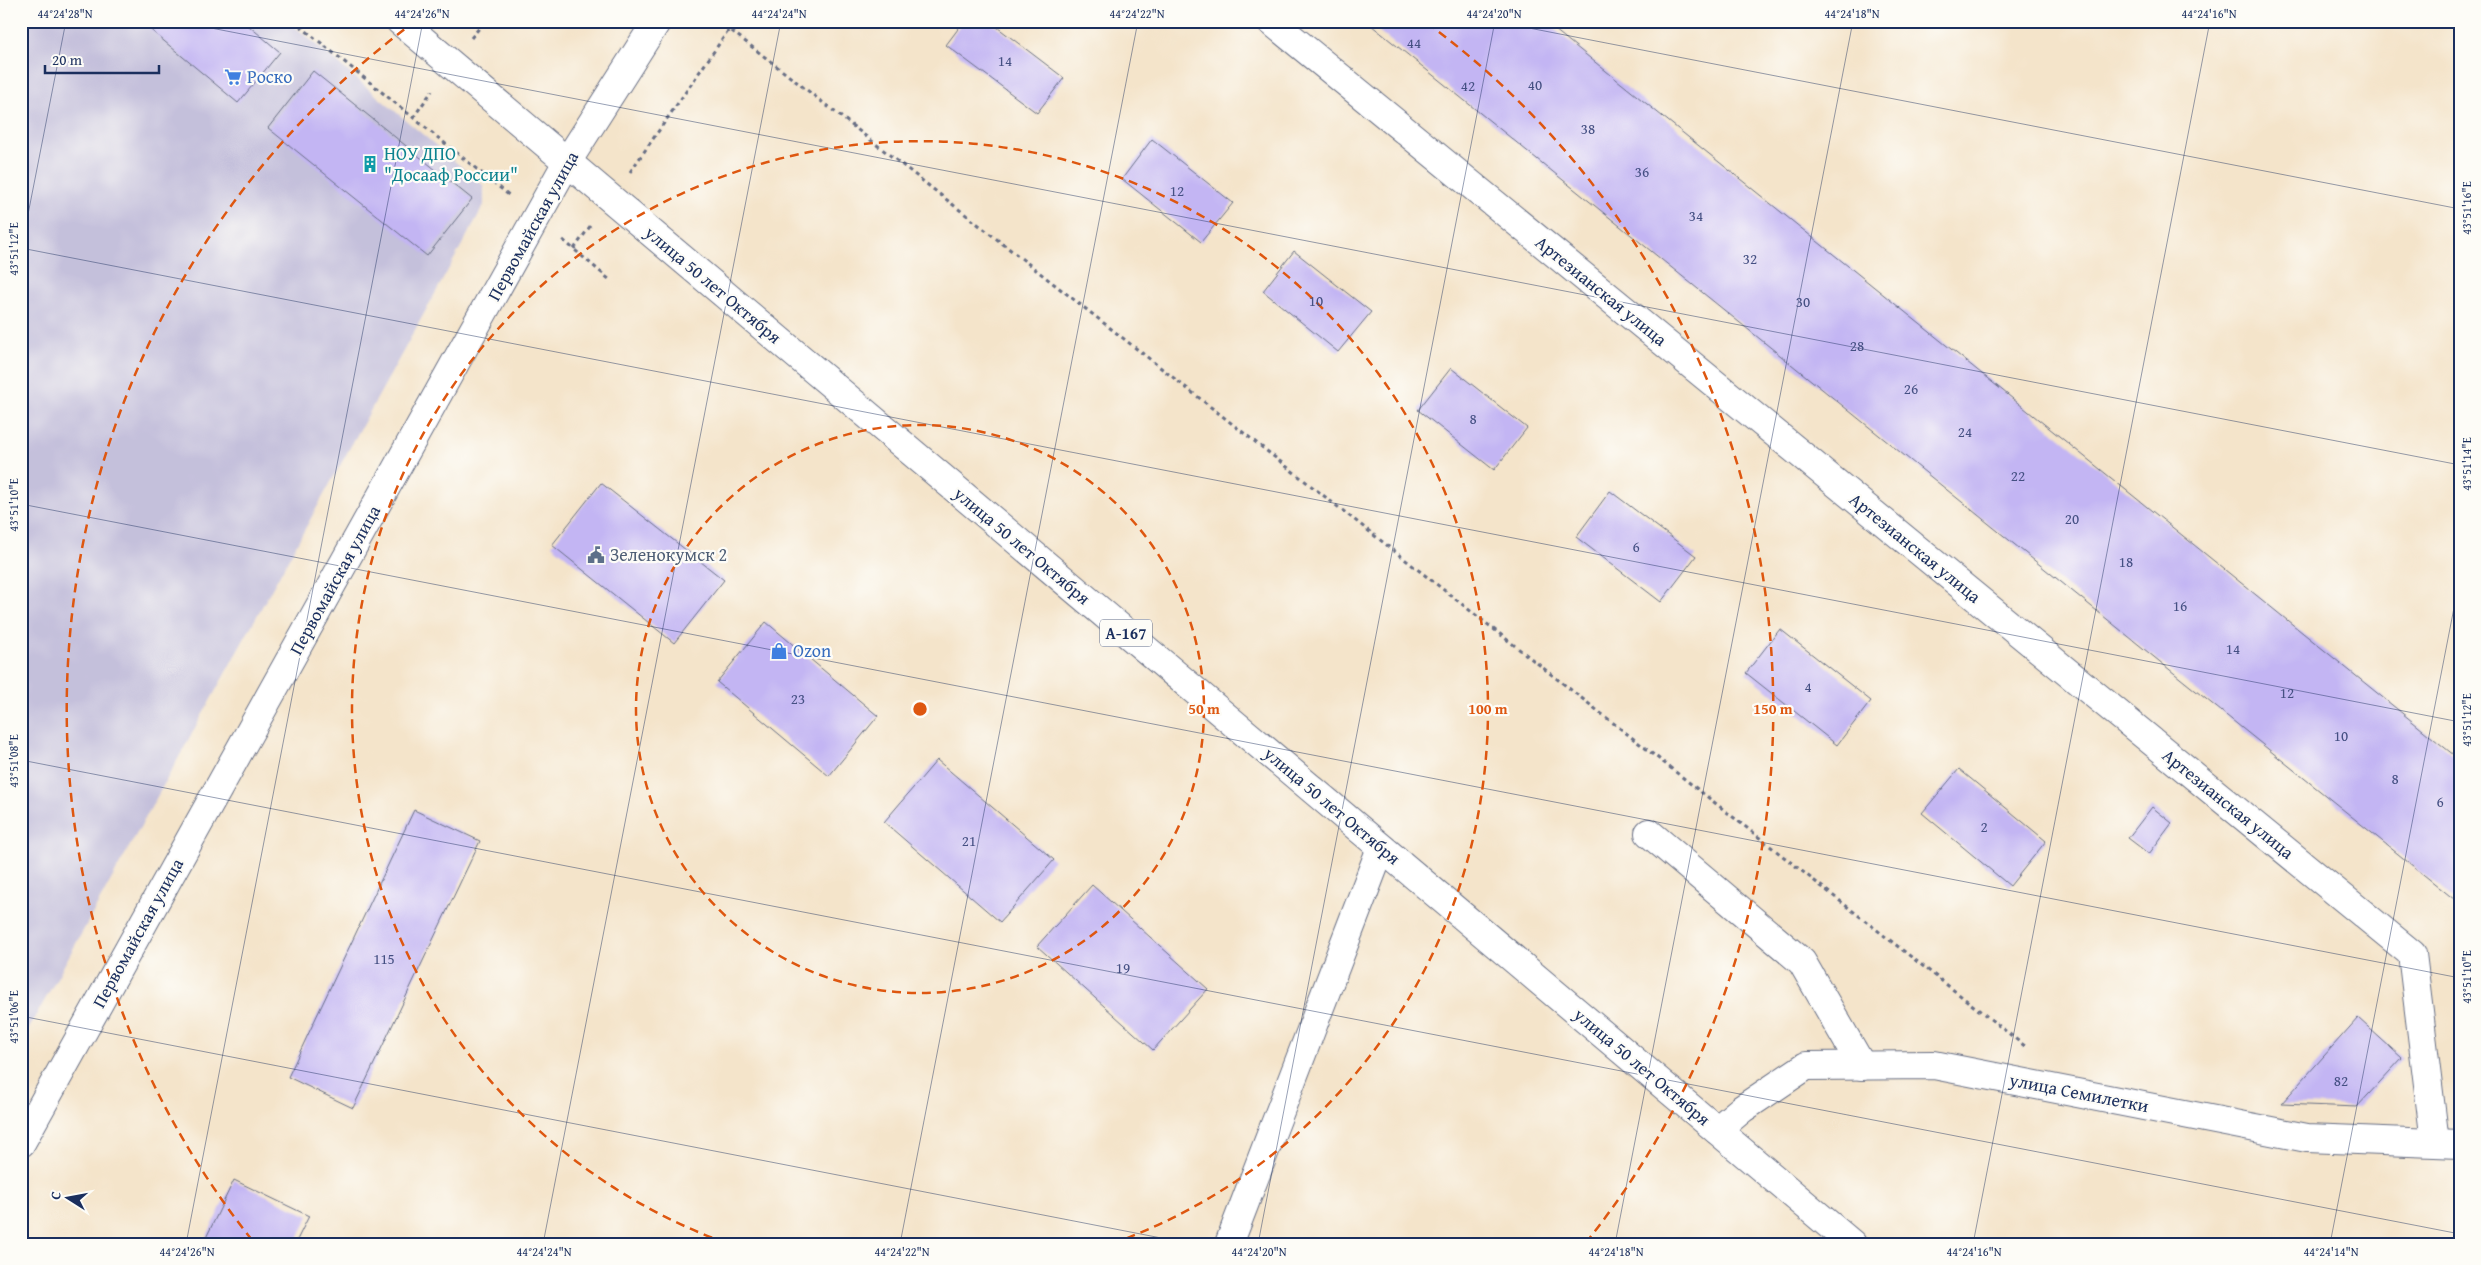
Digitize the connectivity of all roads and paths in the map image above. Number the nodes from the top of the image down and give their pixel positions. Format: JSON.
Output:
{"nodes":[{"id":1,"x":294,"y":21,"type":"edge"},
{"id":2,"x":400,"y":21,"type":"edge"},
{"id":3,"x":657,"y":21,"type":"edge"},
{"id":4,"x":719,"y":21,"type":"edge"},
{"id":5,"x":735,"y":21,"type":"edge"},
{"id":6,"x":1271,"y":21,"type":"edge"},
{"id":7,"x":729,"y":29,"type":"junction"},
{"id":8,"x":567,"y":162,"type":"junction"},
{"id":9,"x":611,"y":199,"type":"junction"},
{"id":10,"x":537,"y":217,"type":"junction"},
{"id":11,"x":574,"y":249,"type":"junction"},
{"id":12,"x":610,"y":280,"type":"dead end"},
{"id":13,"x":1650,"y":833,"type":"dead end"},
{"id":14,"x":1382,"y":848,"type":"junction"},
{"id":15,"x":2029,"y":1049,"type":"dead end"},
{"id":16,"x":1862,"y":1066,"type":"junction"},
{"id":17,"x":1717,"y":1130,"type":"junction"},
{"id":18,"x":21,"y":1143,"type":"edge"},
{"id":19,"x":2448,"y":1143,"type":"edge"},
{"id":20,"x":1229,"y":1244,"type":"edge"},
{"id":21,"x":1852,"y":1244,"type":"edge"}],
"edges":[{"from":1,"to":10,"type":"path"},
{"from":2,"to":8,"type":"main road","name":"улица 50 лет Октября","number":"А-167"},
{"from":3,"to":8,"type":"main road","name":"Первомайская улица"},
{"from":4,"to":7,"type":"path"},
{"from":5,"to":7,"type":"path"},
{"from":6,"to":19,"type":"main road","name":"Артезианская улица"},
{"from":7,"to":9,"type":"path"},
{"from":7,"to":15,"type":"path"},
{"from":8,"to":9,"type":"main road","name":"улица 50 лет Октября","number":"А-167"},
{"from":8,"to":10,"type":"main road","name":"Первомайская улица"},
{"from":9,"to":11,"type":"path"},
{"from":9,"to":14,"type":"main road","name":"улица 50 лет Октября","number":"А-167"},
{"from":10,"to":11,"type":"path"},
{"from":10,"to":18,"type":"main road","name":"Первомайская улица"},
{"from":11,"to":12,"type":"path"},
{"from":13,"to":16,"type":"main road"},
{"from":14,"to":17,"type":"main road","name":"улица 50 лет Октября","number":"А-167"},
{"from":14,"to":20,"type":"main road"},
{"from":16,"to":17,"type":"main road","name":"улица Семилетки"},
{"from":16,"to":19,"type":"main road","name":"улица Семилетки"},
{"from":17,"to":21,"type":"main road","name":"улица 50 лет Октября","number":"А-167"}]}
